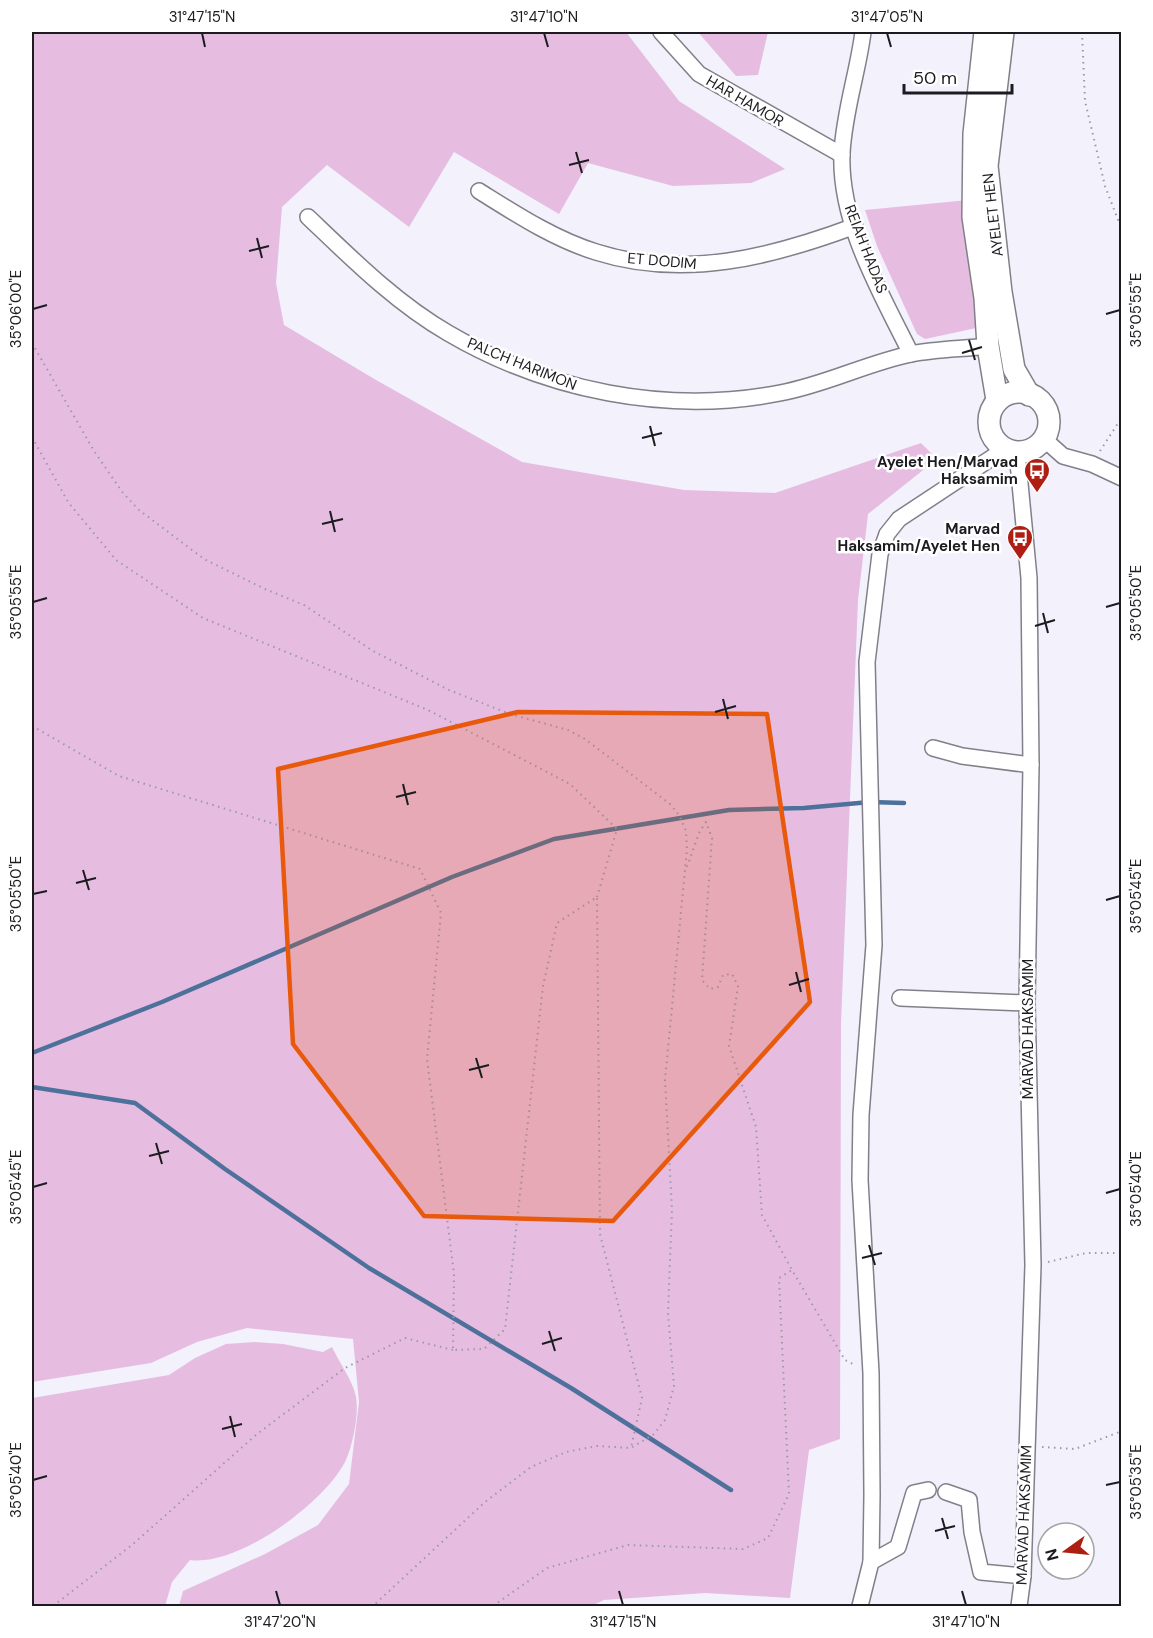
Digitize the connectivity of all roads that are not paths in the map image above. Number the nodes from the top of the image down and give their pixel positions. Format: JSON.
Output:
{"nodes":[{"id":1,"x":661,"y":32,"type":"edge"},
{"id":2,"x":863,"y":32,"type":"edge"},
{"id":3,"x":985,"y":32,"type":"edge"},
{"id":4,"x":1003,"y":32,"type":"edge"},
{"id":5,"x":842,"y":155,"type":"junction"},
{"id":6,"x":479,"y":191,"type":"dead end"},
{"id":7,"x":308,"y":217,"type":"dead end"},
{"id":8,"x":855,"y":226,"type":"junction"},
{"id":9,"x":988,"y":346,"type":"junction"},
{"id":10,"x":911,"y":354,"type":"junction"},
{"id":11,"x":1029,"y":395,"type":"junction"},
{"id":12,"x":997,"y":400,"type":"junction"},
{"id":13,"x":1044,"y":439,"type":"junction"},
{"id":14,"x":1011,"y":451,"type":"junction"},
{"id":15,"x":1122,"y":478,"type":"edge"},
{"id":16,"x":933,"y":748,"type":"dead end"},
{"id":17,"x":1031,"y":765,"type":"junction"},
{"id":18,"x":900,"y":998,"type":"dead end"},
{"id":19,"x":1027,"y":1003,"type":"junction"},
{"id":20,"x":927,"y":1490,"type":"dead end"},
{"id":21,"x":946,"y":1492,"type":"dead end"},
{"id":22,"x":871,"y":1562,"type":"junction"},
{"id":23,"x":1023,"y":1576,"type":"junction"},
{"id":24,"x":860,"y":1606,"type":"edge"},
{"id":25,"x":1019,"y":1606,"type":"edge"}],
"edges":[{"from":1,"to":5,"type":"street","name":"HAR HAMOR"},
{"from":2,"to":5,"type":"street","name":"REIAH HADAS"},
{"from":3,"to":9,"type":"street"},
{"from":4,"to":11,"type":"street","name":"AYELET HEN"},
{"from":5,"to":8,"type":"street","name":"REIAH HADAS"},
{"from":6,"to":8,"type":"street","name":"ET DODIM"},
{"from":7,"to":10,"type":"street","name":"PALCH HARIMON"},
{"from":8,"to":10,"type":"street","name":"REIAH HADAS"},
{"from":9,"to":10,"type":"street","name":"PALCH HARIMON"},
{"from":9,"to":12,"type":"street"},
{"from":11,"to":12,"type":"street"},
{"from":11,"to":13,"type":"street"},
{"from":12,"to":14,"type":"street"},
{"from":13,"to":14,"type":"street"},
{"from":13,"to":15,"type":"street"},
{"from":14,"to":17,"type":"street","name":"MARVAD HAKSAMIM"},
{"from":14,"to":22,"type":"street"},
{"from":16,"to":17,"type":"street"},
{"from":17,"to":19,"type":"street","name":"MARVAD HAKSAMIM"},
{"from":18,"to":19,"type":"street"},
{"from":19,"to":23,"type":"street","name":"MARVAD HAKSAMIM"},
{"from":20,"to":22,"type":"street"},
{"from":21,"to":23,"type":"street"},
{"from":22,"to":24,"type":"street"},
{"from":23,"to":25,"type":"street","name":"MARVAD HAKSAMIM"}]}
